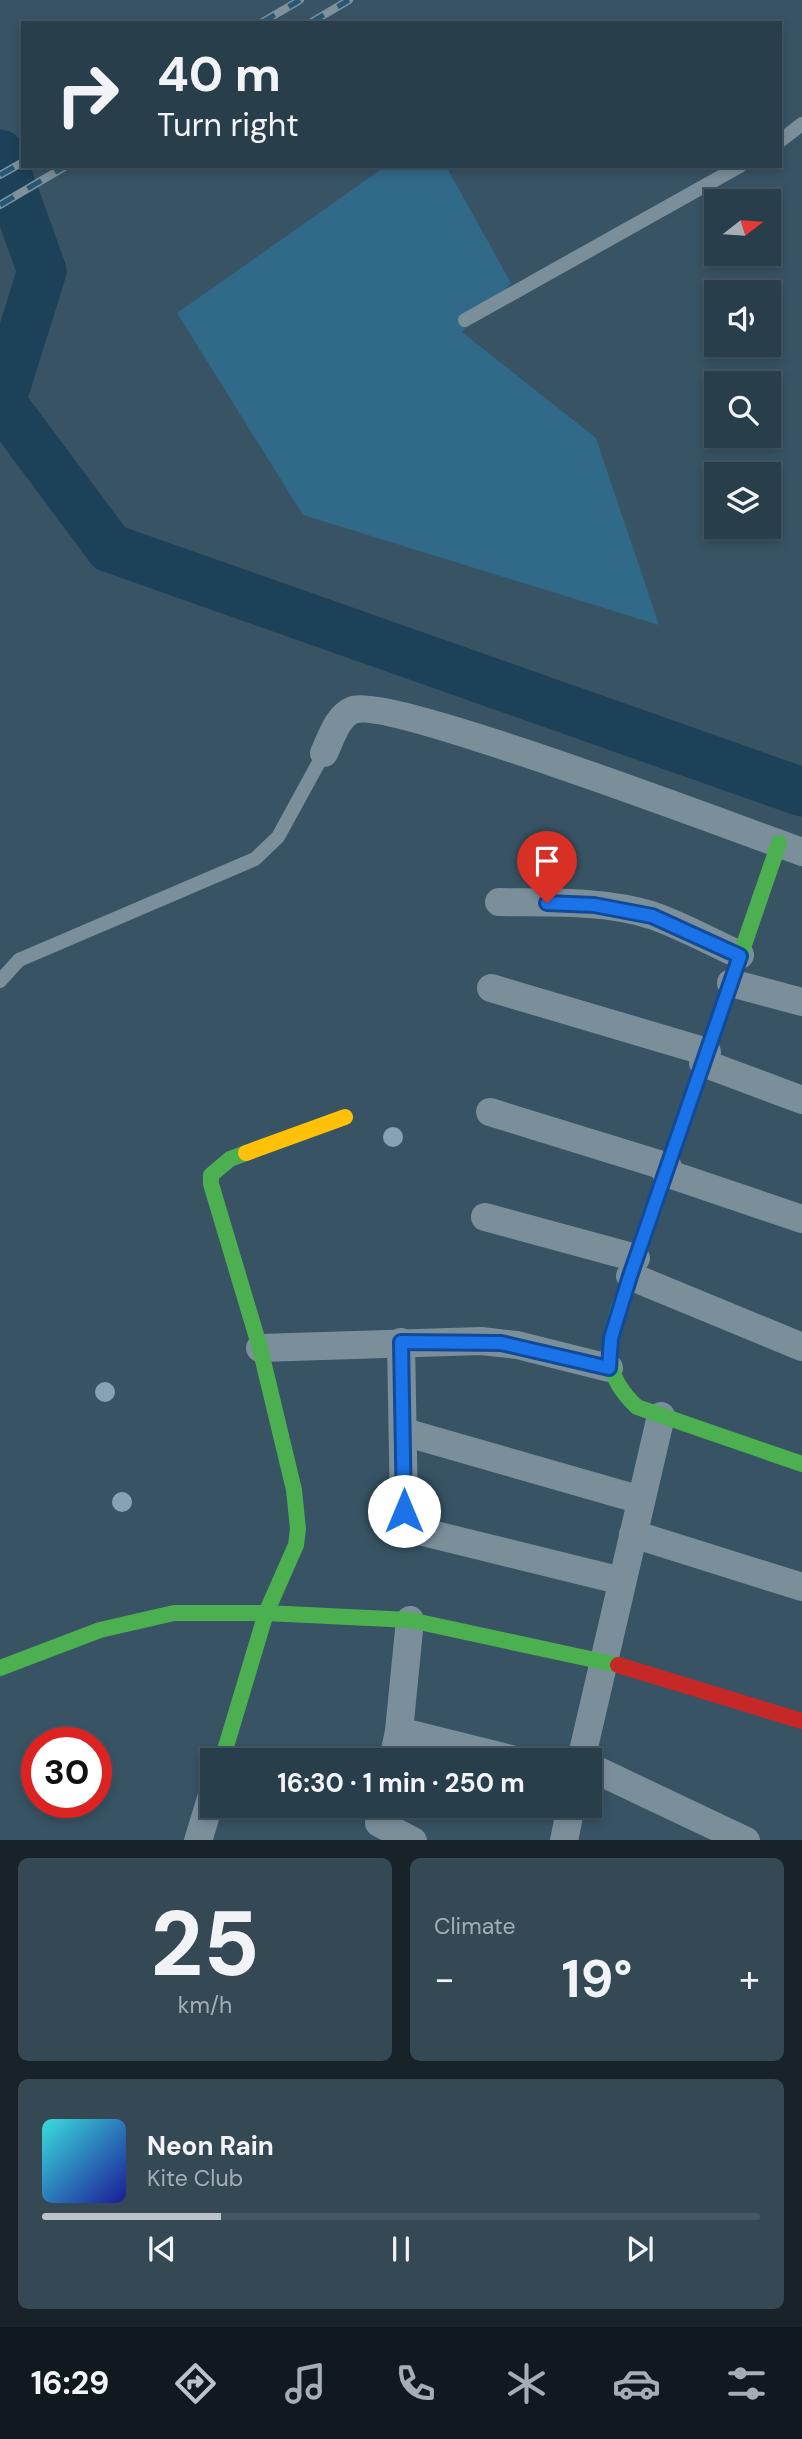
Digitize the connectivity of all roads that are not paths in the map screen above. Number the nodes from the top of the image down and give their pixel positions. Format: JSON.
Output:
{"nodes":[{"id":1,"x":802,"y":124,"type":"edge"},
{"id":2,"x":782,"y":139,"type":"edge"},
{"id":3,"x":736,"y":168,"type":"edge"},
{"id":4,"x":465,"y":320,"type":"dead end"},
{"id":5,"x":324,"y":753,"type":"joint"},
{"id":6,"x":790,"y":848,"type":"edge"},
{"id":7,"x":499,"y":902,"type":"dead end"},
{"id":8,"x":740,"y":956,"type":"junction"},
{"id":9,"x":0,"y":981,"type":"edge"},
{"id":10,"x":731,"y":983,"type":"junction"},
{"id":11,"x":491,"y":988,"type":"dead end"},
{"id":12,"x":802,"y":1002,"type":"edge"},
{"id":13,"x":705,"y":1058,"type":"junction"},
{"id":14,"x":802,"y":1100,"type":"edge"},
{"id":15,"x":490,"y":1112,"type":"dead end"},
{"id":16,"x":345,"y":1117,"type":"dead end"},
{"id":17,"x":667,"y":1170,"type":"junction"},
{"id":18,"x":485,"y":1217,"type":"dead end"},
{"id":19,"x":802,"y":1219,"type":"edge"},
{"id":20,"x":633,"y":1267,"type":"junction"},
{"id":21,"x":401,"y":1342,"type":"junction"},
{"id":22,"x":802,"y":1347,"type":"edge"},
{"id":23,"x":260,"y":1348,"type":"junction"},
{"id":24,"x":609,"y":1368,"type":"junction"},
{"id":25,"x":661,"y":1416,"type":"junction"},
{"id":26,"x":404,"y":1432,"type":"junction"},
{"id":27,"x":802,"y":1464,"type":"edge"},
{"id":28,"x":641,"y":1500,"type":"junction"},
{"id":29,"x":633,"y":1534,"type":"junction"},
{"id":30,"x":622,"y":1581,"type":"junction"},
{"id":31,"x":802,"y":1587,"type":"edge"},
{"id":32,"x":266,"y":1613,"type":"junction"},
{"id":33,"x":410,"y":1620,"type":"junction"},
{"id":34,"x":604,"y":1661,"type":"junction"},
{"id":35,"x":0,"y":1668,"type":"edge"},
{"id":36,"x":802,"y":1721,"type":"edge"},
{"id":37,"x":400,"y":1731,"type":"junction"},
{"id":38,"x":226,"y":1748,"type":"edge"},
{"id":39,"x":396,"y":1748,"type":"edge"},
{"id":40,"x":467,"y":1748,"type":"edge"},
{"id":41,"x":584,"y":1748,"type":"edge"},
{"id":42,"x":602,"y":1772,"type":"edge"},
{"id":43,"x":205,"y":1818,"type":"edge"},
{"id":44,"x":569,"y":1818,"type":"edge"},
{"id":45,"x":379,"y":1823,"type":"edge"},
{"id":46,"x":198,"y":1840,"type":"edge"},
{"id":47,"x":412,"y":1840,"type":"edge"},
{"id":48,"x":564,"y":1840,"type":"edge"},
{"id":49,"x":746,"y":1840,"type":"edge"}],
"edges":[{"from":1,"to":2,"type":"lane"},
{"from":3,"to":4,"type":"lane"},
{"from":5,"to":6,"type":"street"},
{"from":5,"to":9,"type":"lane"},
{"from":6,"to":8,"type":"street"},
{"from":7,"to":8,"type":"street"},
{"from":8,"to":10,"type":"street"},
{"from":10,"to":12,"type":"street"},
{"from":10,"to":13,"type":"street"},
{"from":11,"to":13,"type":"street"},
{"from":13,"to":14,"type":"street"},
{"from":13,"to":17,"type":"street"},
{"from":15,"to":17,"type":"street"},
{"from":16,"to":23,"type":"street"},
{"from":17,"to":19,"type":"street"},
{"from":17,"to":20,"type":"street"},
{"from":18,"to":20,"type":"street"},
{"from":20,"to":22,"type":"street"},
{"from":20,"to":24,"type":"street"},
{"from":21,"to":23,"type":"street"},
{"from":21,"to":24,"type":"street"},
{"from":21,"to":26,"type":"street"},
{"from":23,"to":32,"type":"street"},
{"from":24,"to":25,"type":"street"},
{"from":25,"to":27,"type":"street"},
{"from":25,"to":28,"type":"street"},
{"from":26,"to":28,"type":"street"},
{"from":26,"to":30,"type":"street"},
{"from":28,"to":29,"type":"street"},
{"from":29,"to":30,"type":"street"},
{"from":29,"to":31,"type":"street"},
{"from":30,"to":34,"type":"street"},
{"from":32,"to":33,"type":"street"},
{"from":32,"to":35,"type":"street"},
{"from":32,"to":38,"type":"street"},
{"from":33,"to":34,"type":"street"},
{"from":33,"to":37,"type":"street"},
{"from":34,"to":36,"type":"street"},
{"from":34,"to":41,"type":"street"},
{"from":37,"to":39,"type":"street"},
{"from":37,"to":40,"type":"street"},
{"from":42,"to":49,"type":"street"},
{"from":43,"to":46,"type":"street"},
{"from":44,"to":48,"type":"street"},
{"from":45,"to":47,"type":"street"}]}
